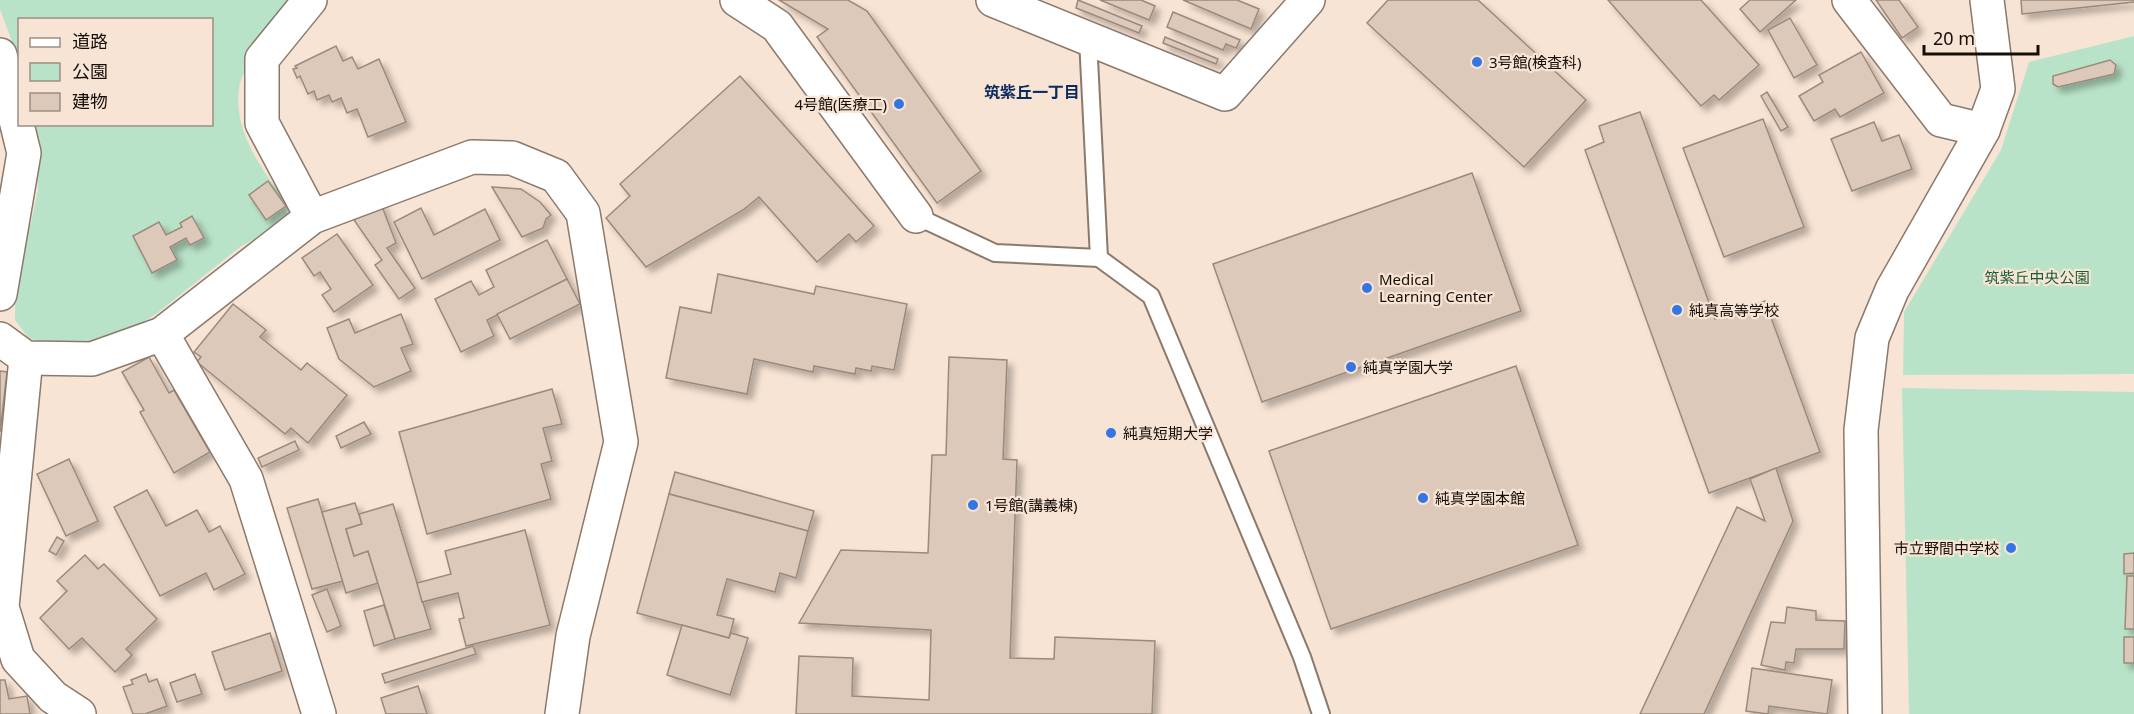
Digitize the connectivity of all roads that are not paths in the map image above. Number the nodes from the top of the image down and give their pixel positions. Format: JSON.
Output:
{"nodes":[{"id":1,"x":310,"y":0,"type":"edge"},
{"id":2,"x":737,"y":0,"type":"edge"},
{"id":3,"x":993,"y":0,"type":"edge"},
{"id":4,"x":1308,"y":0,"type":"edge"},
{"id":5,"x":1849,"y":0,"type":"edge"},
{"id":6,"x":1987,"y":0,"type":"edge"},
{"id":7,"x":1088,"y":39,"type":"junction"},
{"id":8,"x":0,"y":56,"type":"edge"},
{"id":9,"x":1983,"y":130,"type":"junction"},
{"id":10,"x":916,"y":216,"type":"joint"},
{"id":11,"x":312,"y":217,"type":"junction"},
{"id":12,"x":1099,"y":258,"type":"junction"},
{"id":13,"x":0,"y":294,"type":"edge"},
{"id":14,"x":162,"y":334,"type":"junction"},
{"id":15,"x":0,"y":339,"type":"edge"},
{"id":16,"x":26,"y":358,"type":"junction"},
{"id":17,"x":1,"y":608,"type":"edge"},
{"id":18,"x":79,"y":714,"type":"edge"},
{"id":19,"x":319,"y":714,"type":"edge"},
{"id":20,"x":562,"y":714,"type":"edge"},
{"id":21,"x":1321,"y":714,"type":"edge"},
{"id":22,"x":1865,"y":714,"type":"edge"}],
"edges":[{"from":1,"to":11,"type":"street"},
{"from":2,"to":10,"type":"street"},
{"from":3,"to":7,"type":"street"},
{"from":4,"to":7,"type":"street"},
{"from":5,"to":9,"type":"street"},
{"from":6,"to":9,"type":"street"},
{"from":7,"to":12,"type":"lane"},
{"from":8,"to":13,"type":"street"},
{"from":9,"to":22,"type":"street"},
{"from":10,"to":12,"type":"lane"},
{"from":11,"to":14,"type":"street"},
{"from":11,"to":20,"type":"street"},
{"from":12,"to":21,"type":"lane"},
{"from":14,"to":16,"type":"street"},
{"from":14,"to":19,"type":"street"},
{"from":15,"to":16,"type":"street"},
{"from":16,"to":17,"type":"street"},
{"from":17,"to":18,"type":"street"}]}
